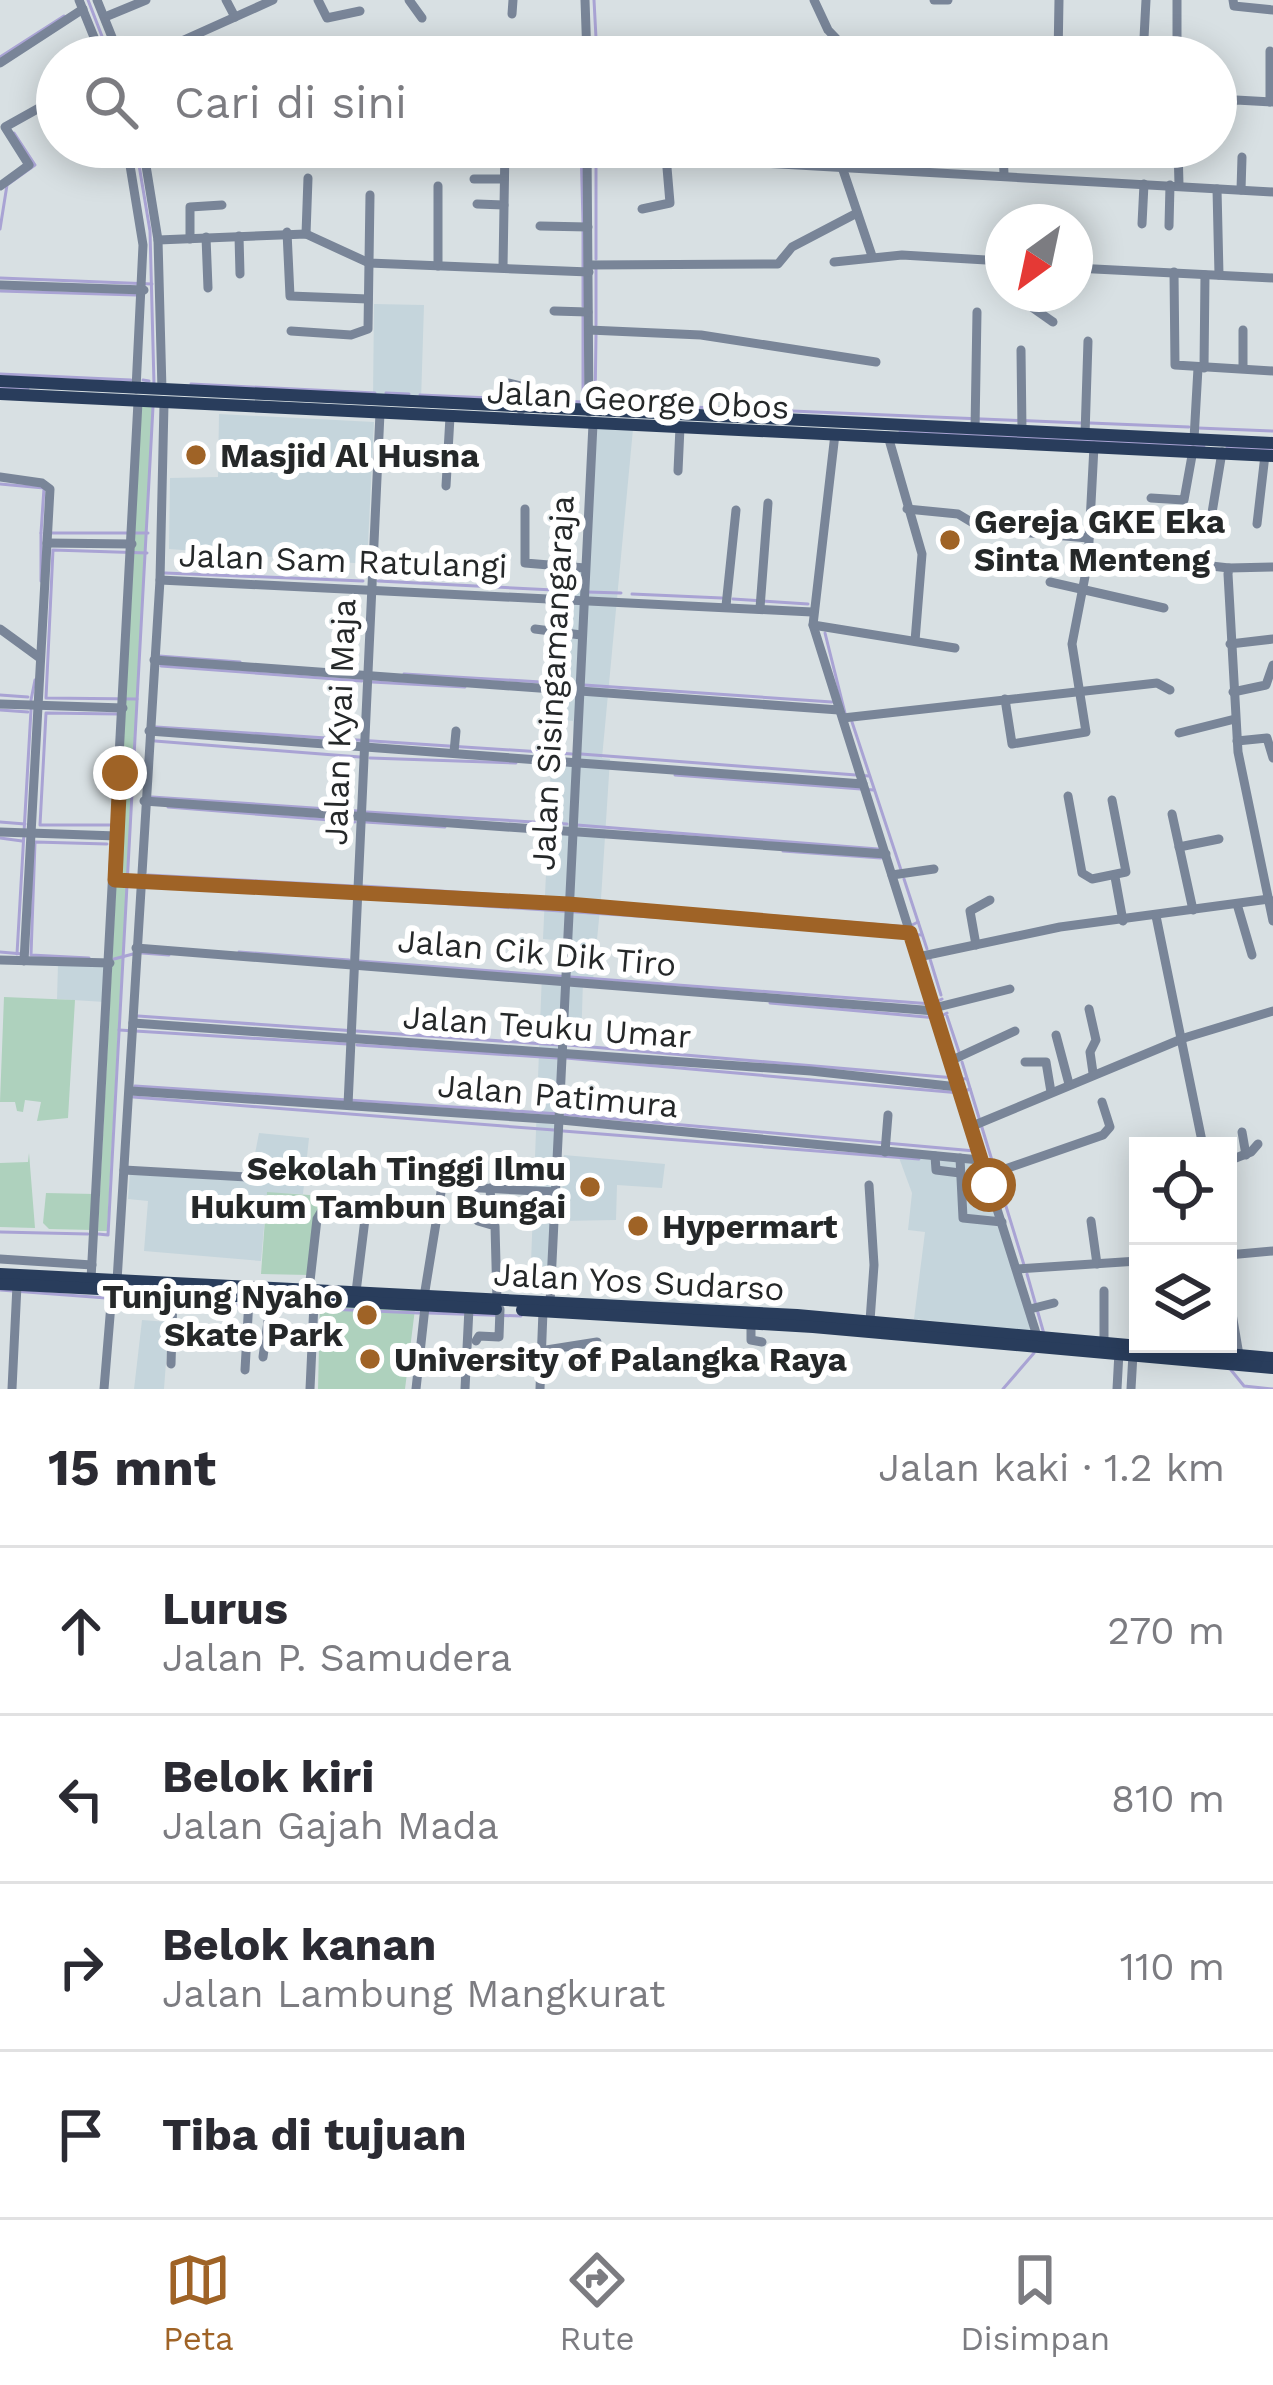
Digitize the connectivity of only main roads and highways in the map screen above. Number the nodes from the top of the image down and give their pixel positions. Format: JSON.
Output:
{"nodes":[{"id":1,"x":0,"y":381,"type":"edge"},
{"id":2,"x":58,"y":391,"type":"junction"},
{"id":3,"x":0,"y":394,"type":"edge"},
{"id":4,"x":249,"y":402,"type":"junction"},
{"id":5,"x":527,"y":414,"type":"junction"},
{"id":6,"x":591,"y":418,"type":"junction"},
{"id":7,"x":729,"y":424,"type":"junction"},
{"id":8,"x":1090,"y":440,"type":"junction"},
{"id":9,"x":1270,"y":451,"type":"edge"},
{"id":10,"x":0,"y":1274,"type":"edge"},
{"id":11,"x":0,"y":1283,"type":"edge"},
{"id":12,"x":114,"y":1286,"type":"junction"},
{"id":13,"x":207,"y":1291,"type":"junction"},
{"id":14,"x":312,"y":1297,"type":"junction"},
{"id":15,"x":425,"y":1302,"type":"junction"},
{"id":16,"x":499,"y":1305,"type":"junction"},
{"id":17,"x":544,"y":1312,"type":"junction"},
{"id":18,"x":782,"y":1320,"type":"junction"},
{"id":19,"x":887,"y":1328,"type":"junction"},
{"id":20,"x":1045,"y":1340,"type":"junction"},
{"id":21,"x":1129,"y":1343,"type":"edge"},
{"id":22,"x":1223,"y":1353,"type":"edge"},
{"id":23,"x":1273,"y":1358,"type":"edge"},
{"id":24,"x":1273,"y":1368,"type":"edge"}],
"edges":[{"from":1,"to":2,"type":"main road"},
{"from":2,"to":3,"type":"main road"},
{"from":2,"to":4,"type":"main road","name":"Jalan George Obos"},
{"from":4,"to":5,"type":"main road","name":"Jalan George Obos"},
{"from":4,"to":5,"type":"main road","name":"Jalan George Obos"},
{"from":5,"to":6,"type":"main road","name":"Jalan George Obos"},
{"from":6,"to":7,"type":"main road","name":"Jalan George Obos"},
{"from":6,"to":7,"type":"main road","name":"Jalan George Obos"},
{"from":7,"to":8,"type":"main road","name":"Jalan George Obos"},
{"from":7,"to":8,"type":"main road","name":"Jalan George Obos"},
{"from":8,"to":9,"type":"main road","name":"Jalan George Obos"},
{"from":10,"to":12,"type":"main road","name":"Jalan Yos Sudarso"},
{"from":11,"to":12,"type":"main road","name":"Jalan Yos Sudarso"},
{"from":12,"to":13,"type":"main road","name":"Jalan Yos Sudarso"},
{"from":12,"to":13,"type":"main road","name":"Jalan Yos Sudarso"},
{"from":13,"to":14,"type":"main road","name":"Jalan Yos Sudarso"},
{"from":13,"to":14,"type":"main road","name":"Jalan Yos Sudarso"},
{"from":14,"to":15,"type":"main road","name":"Jalan Yos Sudarso"},
{"from":14,"to":15,"type":"main road","name":"Jalan Yos Sudarso"},
{"from":15,"to":16,"type":"main road","name":"Jalan Yos Sudarso"},
{"from":15,"to":16,"type":"main road","name":"Jalan Yos Sudarso"},
{"from":16,"to":17,"type":"main road","name":"Jalan Yos Sudarso"},
{"from":17,"to":18,"type":"main road","name":"Jalan Yos Sudarso"},
{"from":17,"to":18,"type":"main road","name":"Jalan Yos Sudarso"},
{"from":18,"to":19,"type":"main road","name":"Jalan Yos Sudarso"},
{"from":18,"to":19,"type":"main road","name":"Jalan Yos Sudarso"},
{"from":19,"to":20,"type":"main road","name":"Jalan Yos Sudarso"},
{"from":20,"to":21,"type":"main road","name":"Jalan Yos Sudarso"},
{"from":20,"to":24,"type":"main road","name":"Jalan Yos Sudarso"},
{"from":22,"to":23,"type":"main road","name":"Jalan Yos Sudarso"}]}
